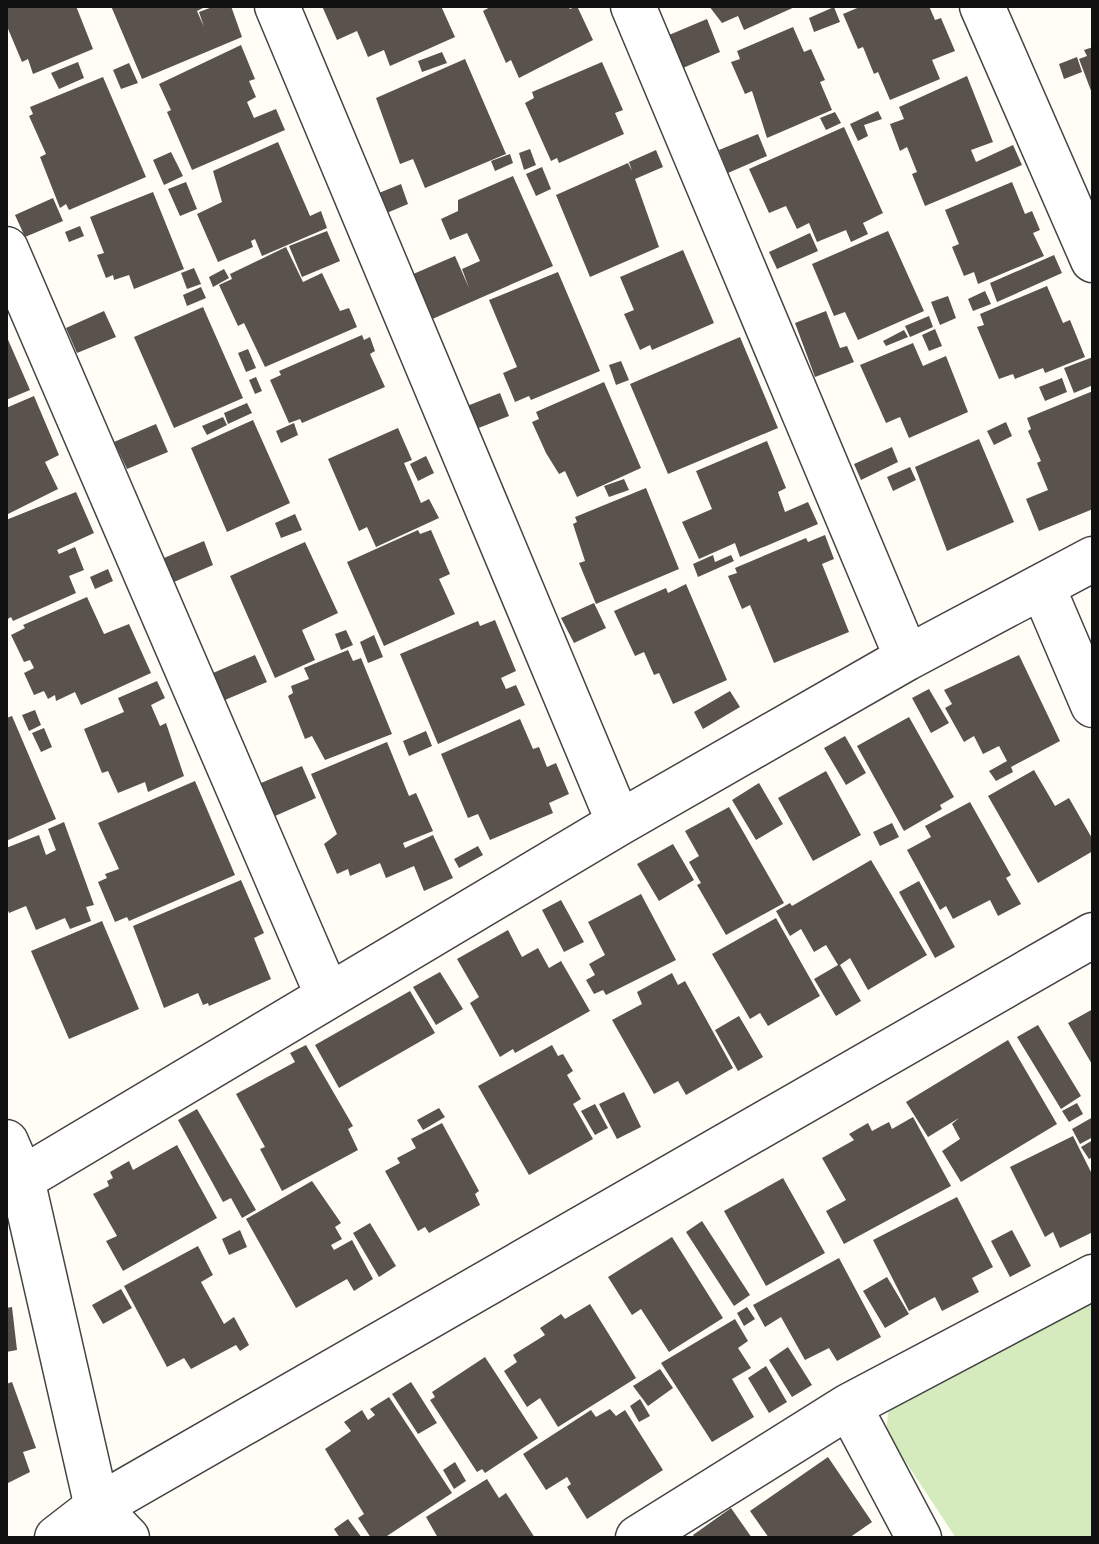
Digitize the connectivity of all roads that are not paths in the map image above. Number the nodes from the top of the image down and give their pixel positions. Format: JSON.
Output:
{"nodes":[{"id":1,"x":277,"y":6,"type":"edge"},
{"id":2,"x":633,"y":6,"type":"edge"},
{"id":3,"x":982,"y":6,"type":"edge"},
{"id":4,"x":1081,"y":198,"type":"edge"},
{"id":5,"x":6,"y":249,"type":"edge"},
{"id":6,"x":1093,"y":260,"type":"edge"},
{"id":7,"x":1093,"y":559,"type":"edge"},
{"id":8,"x":1043,"y":588,"type":"junction"},
{"id":9,"x":907,"y":658,"type":"junction"},
{"id":10,"x":1093,"y":705,"type":"edge"},
{"id":11,"x":619,"y":823,"type":"junction"},
{"id":12,"x":1093,"y":935,"type":"edge"},
{"id":13,"x":327,"y":994,"type":"junction"},
{"id":14,"x":14,"y":1160,"type":"edge"},
{"id":15,"x":1093,"y":1277,"type":"edge"},
{"id":16,"x":849,"y":1406,"type":"junction"},
{"id":17,"x":97,"y":1507,"type":"junction"},
{"id":18,"x":57,"y":1538,"type":"edge"},
{"id":19,"x":127,"y":1538,"type":"edge"},
{"id":20,"x":638,"y":1538,"type":"edge"},
{"id":21,"x":919,"y":1538,"type":"edge"}],
"edges":[{"from":1,"to":11,"type":"street"},
{"from":2,"to":9,"type":"street"},
{"from":3,"to":4,"type":"street"},
{"from":4,"to":6,"type":"street"},
{"from":5,"to":13,"type":"street"},
{"from":7,"to":8,"type":"street"},
{"from":8,"to":9,"type":"street"},
{"from":8,"to":10,"type":"street"},
{"from":9,"to":11,"type":"street"},
{"from":11,"to":13,"type":"street"},
{"from":12,"to":17,"type":"street"},
{"from":13,"to":14,"type":"street"},
{"from":14,"to":17,"type":"street"},
{"from":15,"to":16,"type":"street"},
{"from":16,"to":20,"type":"street"},
{"from":16,"to":21,"type":"street"},
{"from":17,"to":18,"type":"street"},
{"from":17,"to":19,"type":"street"}]}
